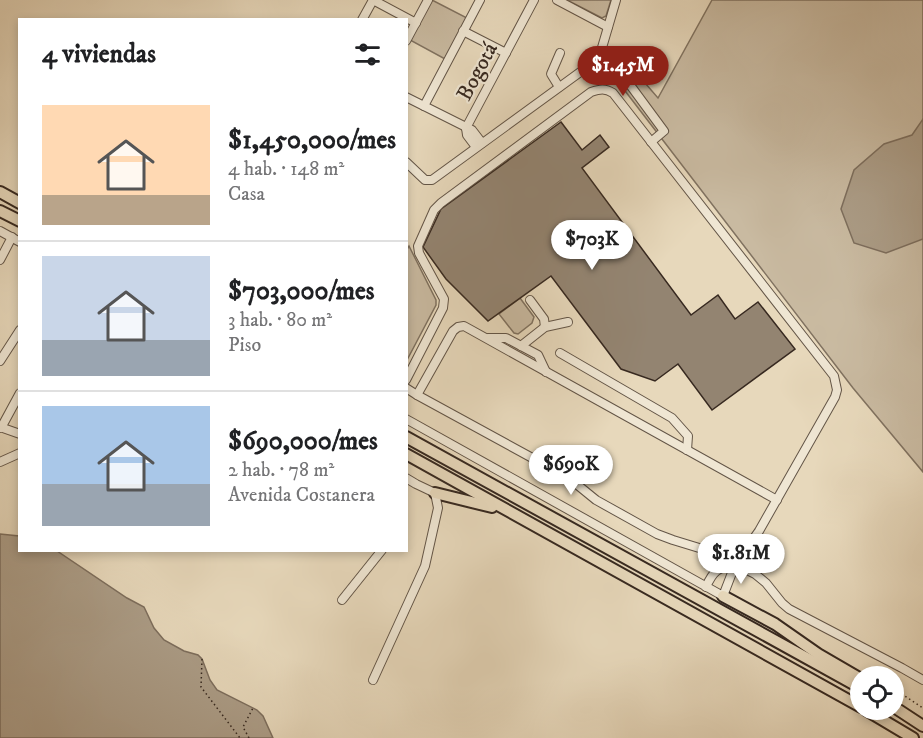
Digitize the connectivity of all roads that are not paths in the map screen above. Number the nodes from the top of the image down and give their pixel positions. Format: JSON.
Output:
{"nodes":[{"id":1,"x":373,"y":0,"type":"edge"},
{"id":2,"x":428,"y":0,"type":"edge"},
{"id":3,"x":480,"y":0,"type":"edge"},
{"id":4,"x":534,"y":0,"type":"edge"},
{"id":5,"x":557,"y":0,"type":"edge"},
{"id":6,"x":616,"y":0,"type":"edge"},
{"id":7,"x":363,"y":18,"type":"edge"},
{"id":8,"x":407,"y":18,"type":"edge"},
{"id":9,"x":408,"y":19,"type":"edge"},
{"id":10,"x":416,"y":23,"type":"junction"},
{"id":11,"x":608,"y":27,"type":"junction"},
{"id":12,"x":464,"y":30,"type":"junction"},
{"id":13,"x":408,"y":37,"type":"edge"},
{"id":14,"x":506,"y":53,"type":"junction"},
{"id":15,"x":560,"y":53,"type":"dead end"},
{"id":16,"x":599,"y":55,"type":"junction"},
{"id":17,"x":559,"y":87,"type":"junction"},
{"id":18,"x":408,"y":97,"type":"edge"},
{"id":19,"x":424,"y":106,"type":"junction"},
{"id":20,"x":466,"y":128,"type":"junction"},
{"id":21,"x":651,"y":142,"type":"junction"},
{"id":22,"x":479,"y":145,"type":"junction"},
{"id":23,"x":408,"y":164,"type":"edge"},
{"id":24,"x":0,"y":192,"type":"edge"},
{"id":25,"x":18,"y":203,"type":"edge"},
{"id":26,"x":0,"y":210,"type":"edge"},
{"id":27,"x":18,"y":220,"type":"edge"},
{"id":28,"x":0,"y":231,"type":"edge"},
{"id":29,"x":16,"y":239,"type":"edge"},
{"id":30,"x":0,"y":260,"type":"edge"},
{"id":31,"x":530,"y":300,"type":"dead end"},
{"id":32,"x":568,"y":322,"type":"dead end"},
{"id":33,"x":545,"y":327,"type":"junction"},
{"id":34,"x":18,"y":333,"type":"edge"},
{"id":35,"x":485,"y":338,"type":"junction"},
{"id":36,"x":521,"y":346,"type":"junction"},
{"id":37,"x":560,"y":353,"type":"dead end"},
{"id":38,"x":0,"y":361,"type":"edge"},
{"id":39,"x":546,"y":372,"type":"junction"},
{"id":40,"x":408,"y":376,"type":"edge"},
{"id":41,"x":408,"y":389,"type":"edge"},
{"id":42,"x":417,"y":395,"type":"junction"},
{"id":43,"x":18,"y":396,"type":"edge"},
{"id":44,"x":408,"y":420,"type":"edge"},
{"id":45,"x":1,"y":427,"type":"edge"},
{"id":46,"x":18,"y":433,"type":"edge"},
{"id":47,"x":408,"y":438,"type":"edge"},
{"id":48,"x":687,"y":450,"type":"junction"},
{"id":49,"x":18,"y":454,"type":"edge"},
{"id":50,"x":408,"y":455,"type":"edge"},
{"id":51,"x":0,"y":462,"type":"edge"},
{"id":52,"x":408,"y":479,"type":"edge"},
{"id":53,"x":435,"y":493,"type":"junction"},
{"id":54,"x":777,"y":500,"type":"junction"},
{"id":55,"x":515,"y":515,"type":"junction"},
{"id":56,"x":380,"y":552,"type":"edge"},
{"id":57,"x":735,"y":565,"type":"junction"},
{"id":58,"x":706,"y":586,"type":"junction"},
{"id":59,"x":723,"y":596,"type":"junction"},
{"id":60,"x":342,"y":600,"type":"dead end"},
{"id":61,"x":850,"y":673,"type":"edge"},
{"id":62,"x":373,"y":680,"type":"dead end"},
{"id":63,"x":923,"y":680,"type":"edge"},
{"id":64,"x":850,"y":682,"type":"edge"},
{"id":65,"x":850,"y":701,"type":"edge"},
{"id":66,"x":904,"y":709,"type":"edge"},
{"id":67,"x":904,"y":713,"type":"edge"},
{"id":68,"x":883,"y":720,"type":"edge"},
{"id":69,"x":919,"y":723,"type":"edge"},
{"id":70,"x":913,"y":738,"type":"edge"}],
"edges":[{"from":1,"to":7,"type":"street"},
{"from":1,"to":8,"type":"street"},
{"from":2,"to":10,"type":"street"},
{"from":3,"to":12,"type":"street"},
{"from":4,"to":14,"type":"street","name":"Bogotá"},
{"from":5,"to":11,"type":"street"},
{"from":6,"to":11,"type":"street"},
{"from":9,"to":10,"type":"street"},
{"from":10,"to":13,"type":"street"},
{"from":11,"to":16,"type":"street"},
{"from":12,"to":14,"type":"street"},
{"from":12,"to":19,"type":"street"},
{"from":14,"to":20,"type":"street","name":"Bogotá"},
{"from":15,"to":17,"type":"street"},
{"from":16,"to":17,"type":"street"},
{"from":16,"to":21,"type":"street"},
{"from":17,"to":22,"type":"street"},
{"from":18,"to":19,"type":"street"},
{"from":19,"to":20,"type":"street"},
{"from":20,"to":22,"type":"street"},
{"from":21,"to":40,"type":"street"},
{"from":21,"to":54,"type":"street"},
{"from":22,"to":23,"type":"street"},
{"from":24,"to":25,"type":"main road"},
{"from":26,"to":27,"type":"main road"},
{"from":28,"to":29,"type":"street"},
{"from":29,"to":30,"type":"street"},
{"from":31,"to":33,"type":"street"},
{"from":32,"to":33,"type":"street"},
{"from":33,"to":36,"type":"street"},
{"from":34,"to":38,"type":"street"},
{"from":35,"to":36,"type":"street"},
{"from":35,"to":39,"type":"street"},
{"from":35,"to":42,"type":"street"},
{"from":36,"to":39,"type":"street"},
{"from":37,"to":48,"type":"street"},
{"from":39,"to":48,"type":"street"},
{"from":41,"to":42,"type":"street"},
{"from":42,"to":57,"type":"street"},
{"from":43,"to":45,"type":"street"},
{"from":44,"to":58,"type":"street"},
{"from":45,"to":46,"type":"street"},
{"from":47,"to":64,"type":"main road"},
{"from":48,"to":54,"type":"street"},
{"from":49,"to":51,"type":"street"},
{"from":50,"to":55,"type":"main road"},
{"from":52,"to":53,"type":"street"},
{"from":53,"to":55,"type":"main road"},
{"from":53,"to":62,"type":"street"},
{"from":54,"to":57,"type":"street"},
{"from":55,"to":65,"type":"main road"},
{"from":56,"to":60,"type":"street"},
{"from":57,"to":58,"type":"street"},
{"from":57,"to":59,"type":"street"},
{"from":57,"to":63,"type":"street"},
{"from":58,"to":59,"type":"street"},
{"from":59,"to":61,"type":"main road"},
{"from":66,"to":69,"type":"main road"},
{"from":67,"to":69,"type":"main road"},
{"from":68,"to":70,"type":"main road"}]}
